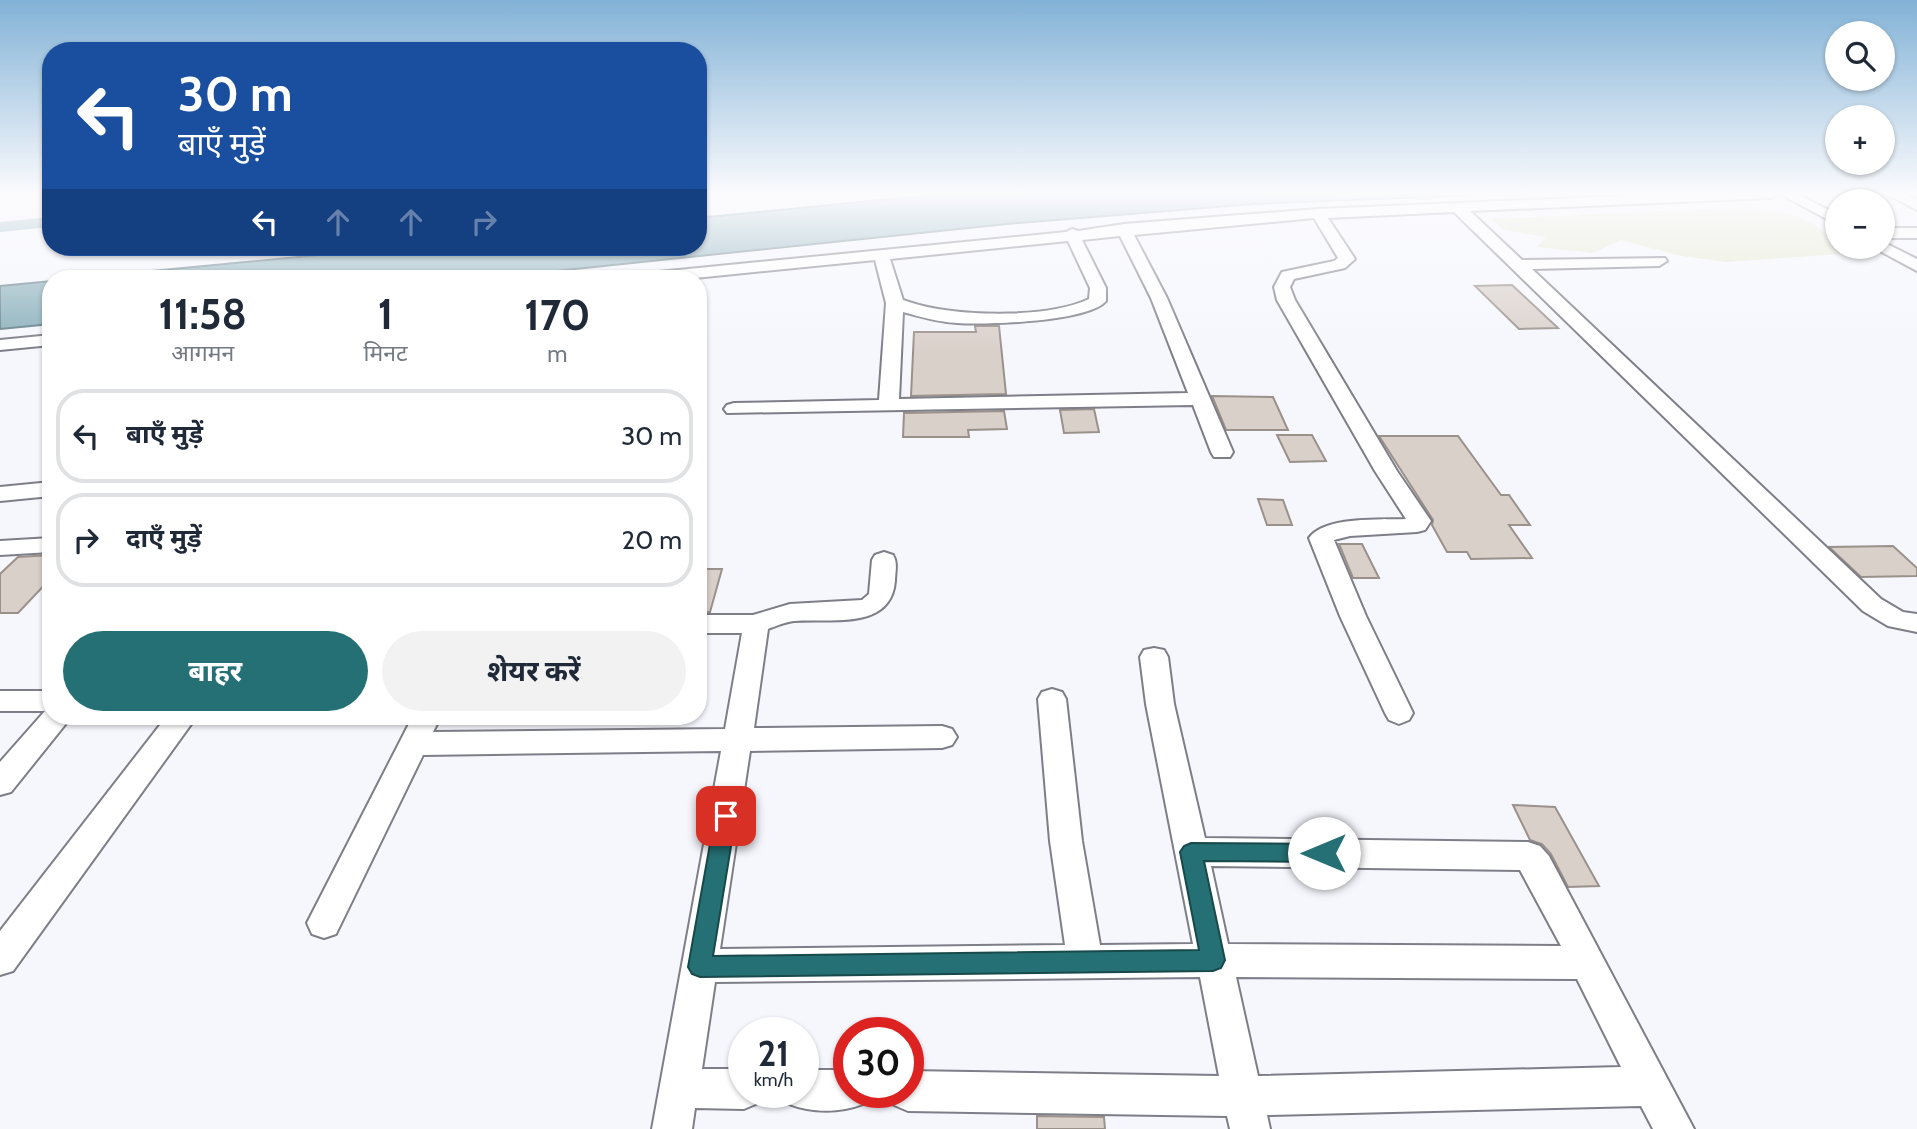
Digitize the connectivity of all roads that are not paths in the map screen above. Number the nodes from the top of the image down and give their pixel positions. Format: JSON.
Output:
{"nodes":[{"id":1,"x":951,"y":247,"type":"edge"},
{"id":2,"x":1078,"y":247,"type":"edge"},
{"id":3,"x":1134,"y":247,"type":"edge"},
{"id":4,"x":1339,"y":247,"type":"edge"},
{"id":5,"x":1500,"y":247,"type":"edge"},
{"id":6,"x":881,"y":254,"type":"junction"},
{"id":7,"x":1895,"y":254,"type":"edge"},
{"id":8,"x":1660,"y":261,"type":"dead end"},
{"id":9,"x":1520,"y":265,"type":"junction"},
{"id":10,"x":1917,"y":267,"type":"edge"},
{"id":11,"x":707,"y":272,"type":"edge"},
{"id":12,"x":895,"y":303,"type":"junction"},
{"id":13,"x":42,"y":341,"type":"edge"},
{"id":14,"x":4,"y":347,"type":"edge"},
{"id":15,"x":1201,"y":399,"type":"junction"},
{"id":16,"x":889,"y":406,"type":"junction"},
{"id":17,"x":734,"y":409,"type":"dead end"},
{"id":18,"x":1222,"y":452,"type":"dead end"},
{"id":19,"x":42,"y":490,"type":"edge"},
{"id":20,"x":0,"y":495,"type":"edge"},
{"id":21,"x":42,"y":546,"type":"edge"},
{"id":22,"x":0,"y":548,"type":"edge"},
{"id":23,"x":884,"y":560,"type":"dead end"},
{"id":24,"x":707,"y":624,"type":"edge"},
{"id":25,"x":754,"y":624,"type":"junction"},
{"id":26,"x":1915,"y":624,"type":"edge"},
{"id":27,"x":1154,"y":657,"type":"dead end"},
{"id":28,"x":1052,"y":699,"type":"dead end"},
{"id":29,"x":0,"y":701,"type":"edge"},
{"id":30,"x":42,"y":701,"type":"edge"},
{"id":31,"x":1399,"y":713,"type":"dead end"},
{"id":32,"x":50,"y":725,"type":"edge"},
{"id":33,"x":176,"y":725,"type":"edge"},
{"id":34,"x":422,"y":725,"type":"edge"},
{"id":35,"x":942,"y":737,"type":"dead end"},
{"id":36,"x":738,"y":741,"type":"junction"},
{"id":37,"x":413,"y":744,"type":"junction"},
{"id":38,"x":1,"y":780,"type":"edge"},
{"id":39,"x":1191,"y":852,"type":"junction"},
{"id":40,"x":324,"y":923,"type":"dead end"},
{"id":41,"x":0,"y":959,"type":"edge"},
{"id":42,"x":1213,"y":960,"type":"junction"},
{"id":43,"x":1085,"y":962,"type":"junction"},
{"id":44,"x":1589,"y":963,"type":"junction"},
{"id":45,"x":700,"y":967,"type":"junction"},
{"id":46,"x":1652,"y":1086,"type":"junction"},
{"id":47,"x":679,"y":1088,"type":"junction"},
{"id":48,"x":728,"y":1089,"type":"edge"},
{"id":49,"x":924,"y":1092,"type":"edge"},
{"id":50,"x":1247,"y":1113,"type":"edge"},
{"id":51,"x":672,"y":1129,"type":"edge"},
{"id":52,"x":1674,"y":1129,"type":"edge"}],
"edges":[{"from":1,"to":6,"type":"street"},
{"from":2,"to":12,"type":"street"},
{"from":3,"to":15,"type":"street"},
{"from":4,"to":31,"type":"street"},
{"from":5,"to":9,"type":"street"},
{"from":6,"to":11,"type":"street"},
{"from":6,"to":12,"type":"street"},
{"from":7,"to":10,"type":"street"},
{"from":8,"to":9,"type":"street"},
{"from":9,"to":26,"type":"street"},
{"from":12,"to":16,"type":"street"},
{"from":13,"to":14,"type":"street"},
{"from":15,"to":16,"type":"street"},
{"from":15,"to":18,"type":"street"},
{"from":16,"to":17,"type":"street"},
{"from":19,"to":20,"type":"street"},
{"from":21,"to":22,"type":"street"},
{"from":23,"to":25,"type":"street"},
{"from":24,"to":25,"type":"street"},
{"from":25,"to":36,"type":"street"},
{"from":27,"to":39,"type":"street"},
{"from":28,"to":43,"type":"street"},
{"from":29,"to":30,"type":"street"},
{"from":32,"to":38,"type":"street"},
{"from":33,"to":41,"type":"street"},
{"from":34,"to":37,"type":"street"},
{"from":35,"to":36,"type":"street"},
{"from":36,"to":37,"type":"street"},
{"from":36,"to":45,"type":"street"},
{"from":37,"to":40,"type":"street"},
{"from":39,"to":42,"type":"street"},
{"from":39,"to":44,"type":"street"},
{"from":42,"to":43,"type":"street"},
{"from":42,"to":44,"type":"street"},
{"from":42,"to":50,"type":"street"},
{"from":43,"to":45,"type":"street"},
{"from":44,"to":46,"type":"street"},
{"from":45,"to":47,"type":"street"},
{"from":46,"to":50,"type":"street"},
{"from":46,"to":52,"type":"street"},
{"from":47,"to":48,"type":"street"},
{"from":47,"to":51,"type":"street"},
{"from":49,"to":50,"type":"street"}]}
